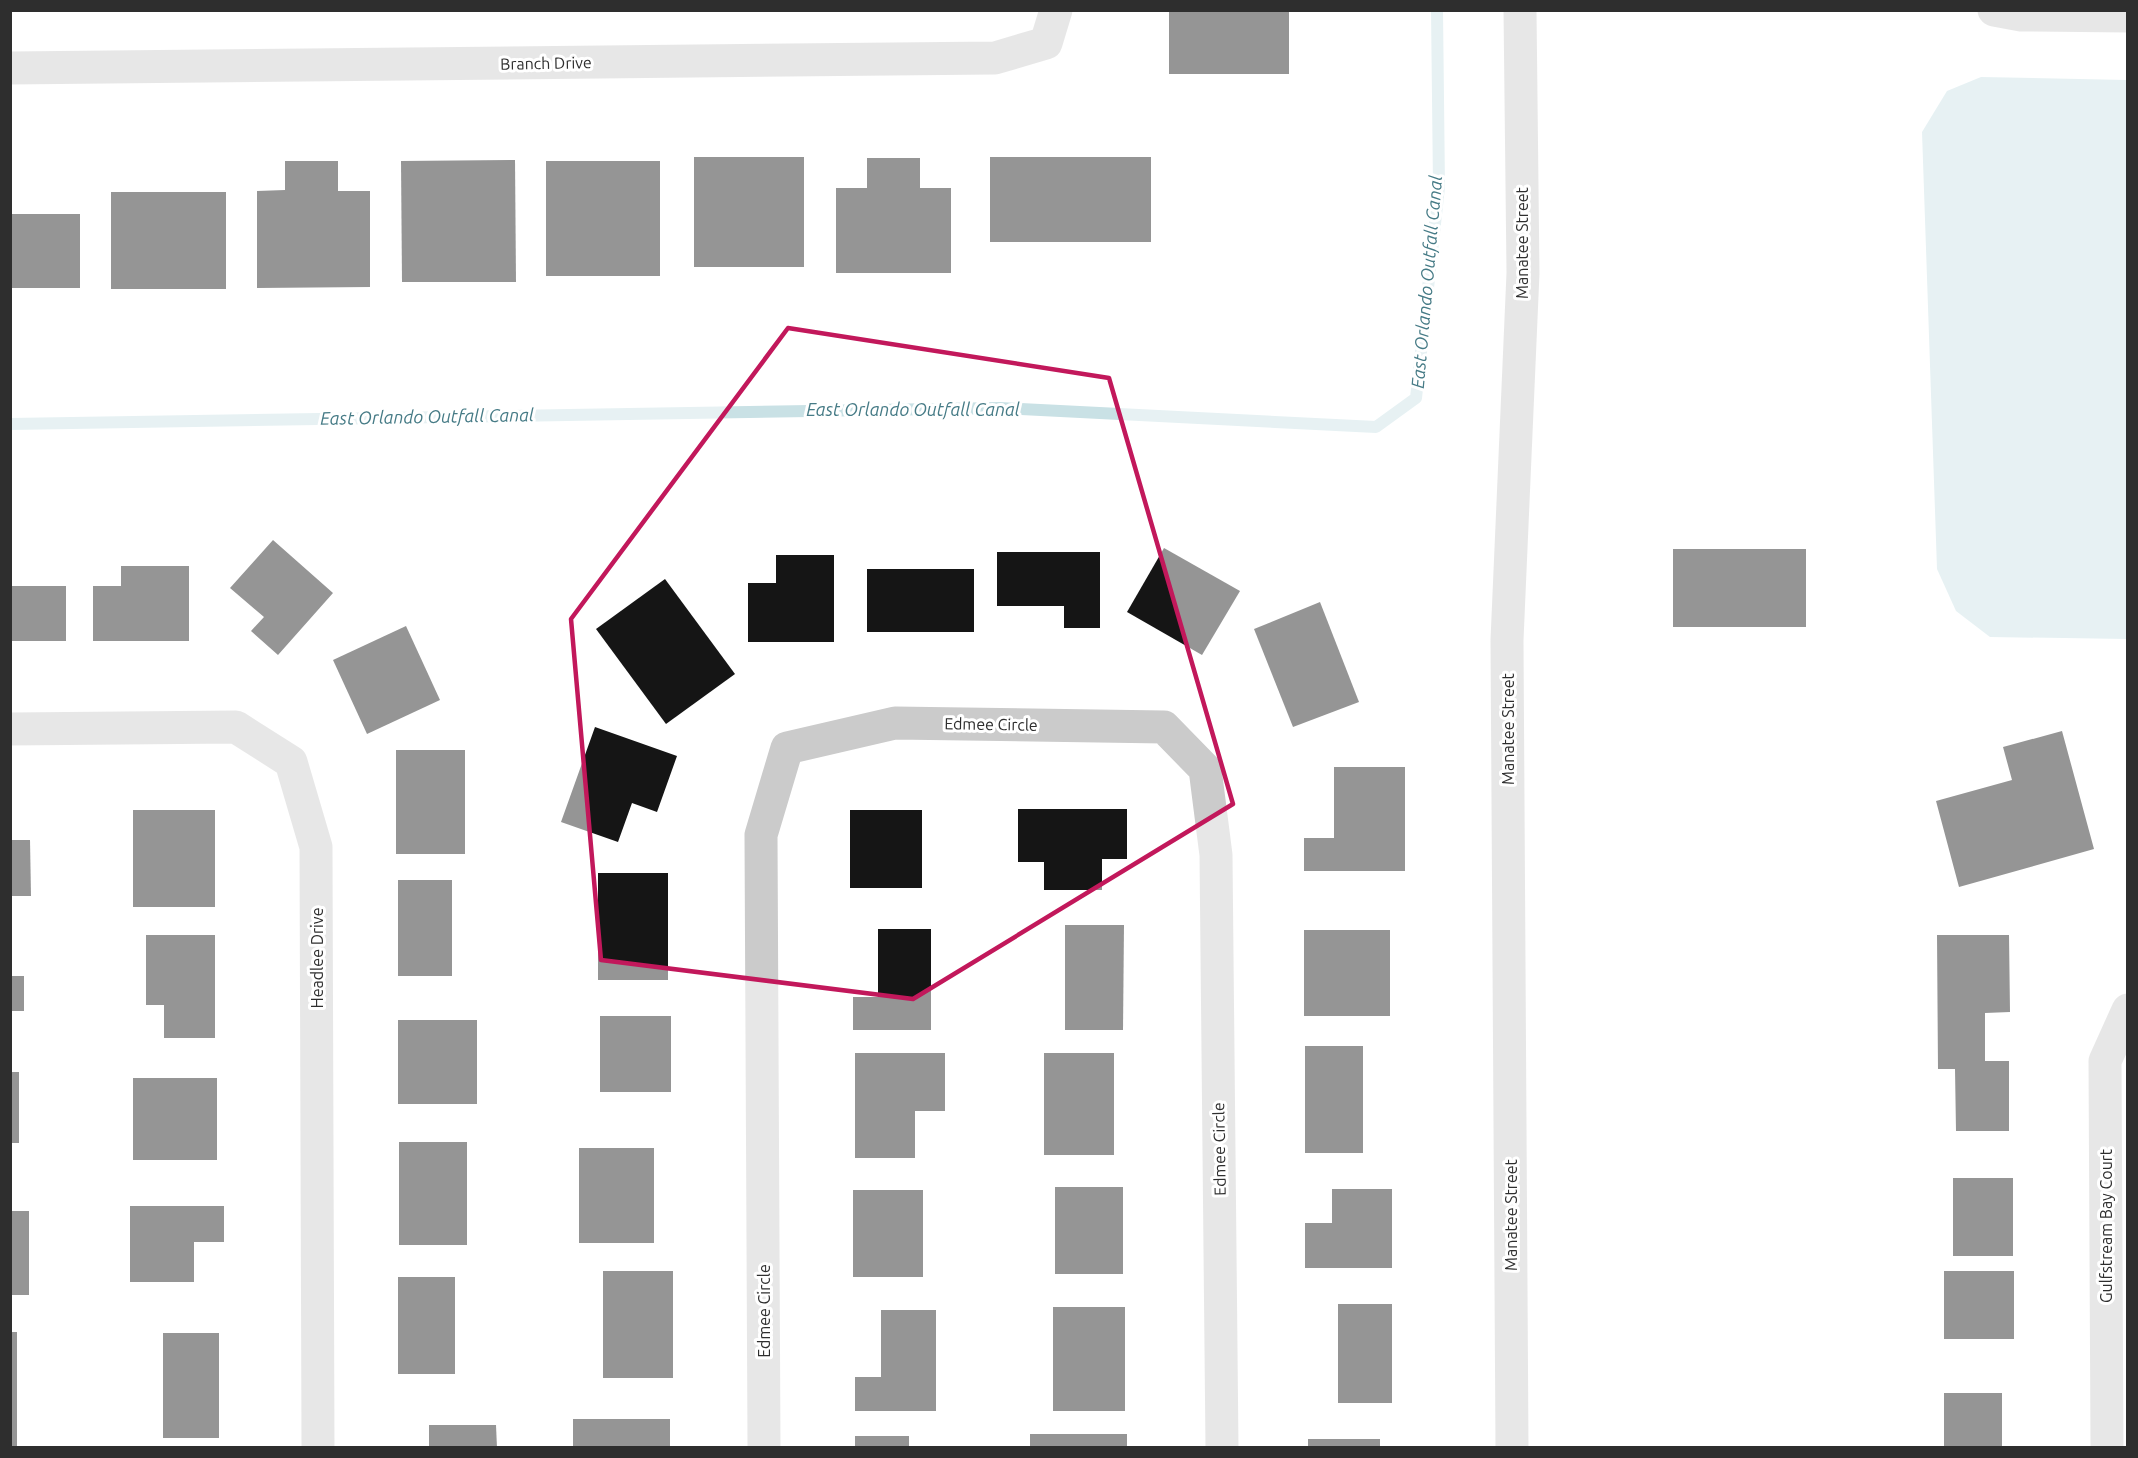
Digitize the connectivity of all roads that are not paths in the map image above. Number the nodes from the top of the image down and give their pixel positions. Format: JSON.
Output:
{"nodes":[{"id":1,"x":1056,"y":10,"type":"edge"},
{"id":2,"x":1520,"y":10,"type":"edge"},
{"id":3,"x":1994,"y":10,"type":"edge"},
{"id":4,"x":2127,"y":16,"type":"edge"},
{"id":5,"x":10,"y":68,"type":"edge"},
{"id":6,"x":10,"y":729,"type":"edge"},
{"id":7,"x":2127,"y":1010,"type":"edge"},
{"id":8,"x":318,"y":1448,"type":"edge"},
{"id":9,"x":764,"y":1448,"type":"edge"},
{"id":10,"x":1222,"y":1448,"type":"edge"},
{"id":11,"x":1512,"y":1448,"type":"edge"},
{"id":12,"x":2107,"y":1448,"type":"edge"}],
"edges":[{"from":1,"to":5,"type":"street","name":"Branch Drive"},
{"from":2,"to":11,"type":"street","name":"Manatee Street"},
{"from":3,"to":4,"type":"street"},
{"from":6,"to":8,"type":"street","name":"Headlee Drive"},
{"from":7,"to":12,"type":"street","name":"Gulfstream Bay Court"},
{"from":9,"to":10,"type":"street","name":"Edmee Circle"}]}
